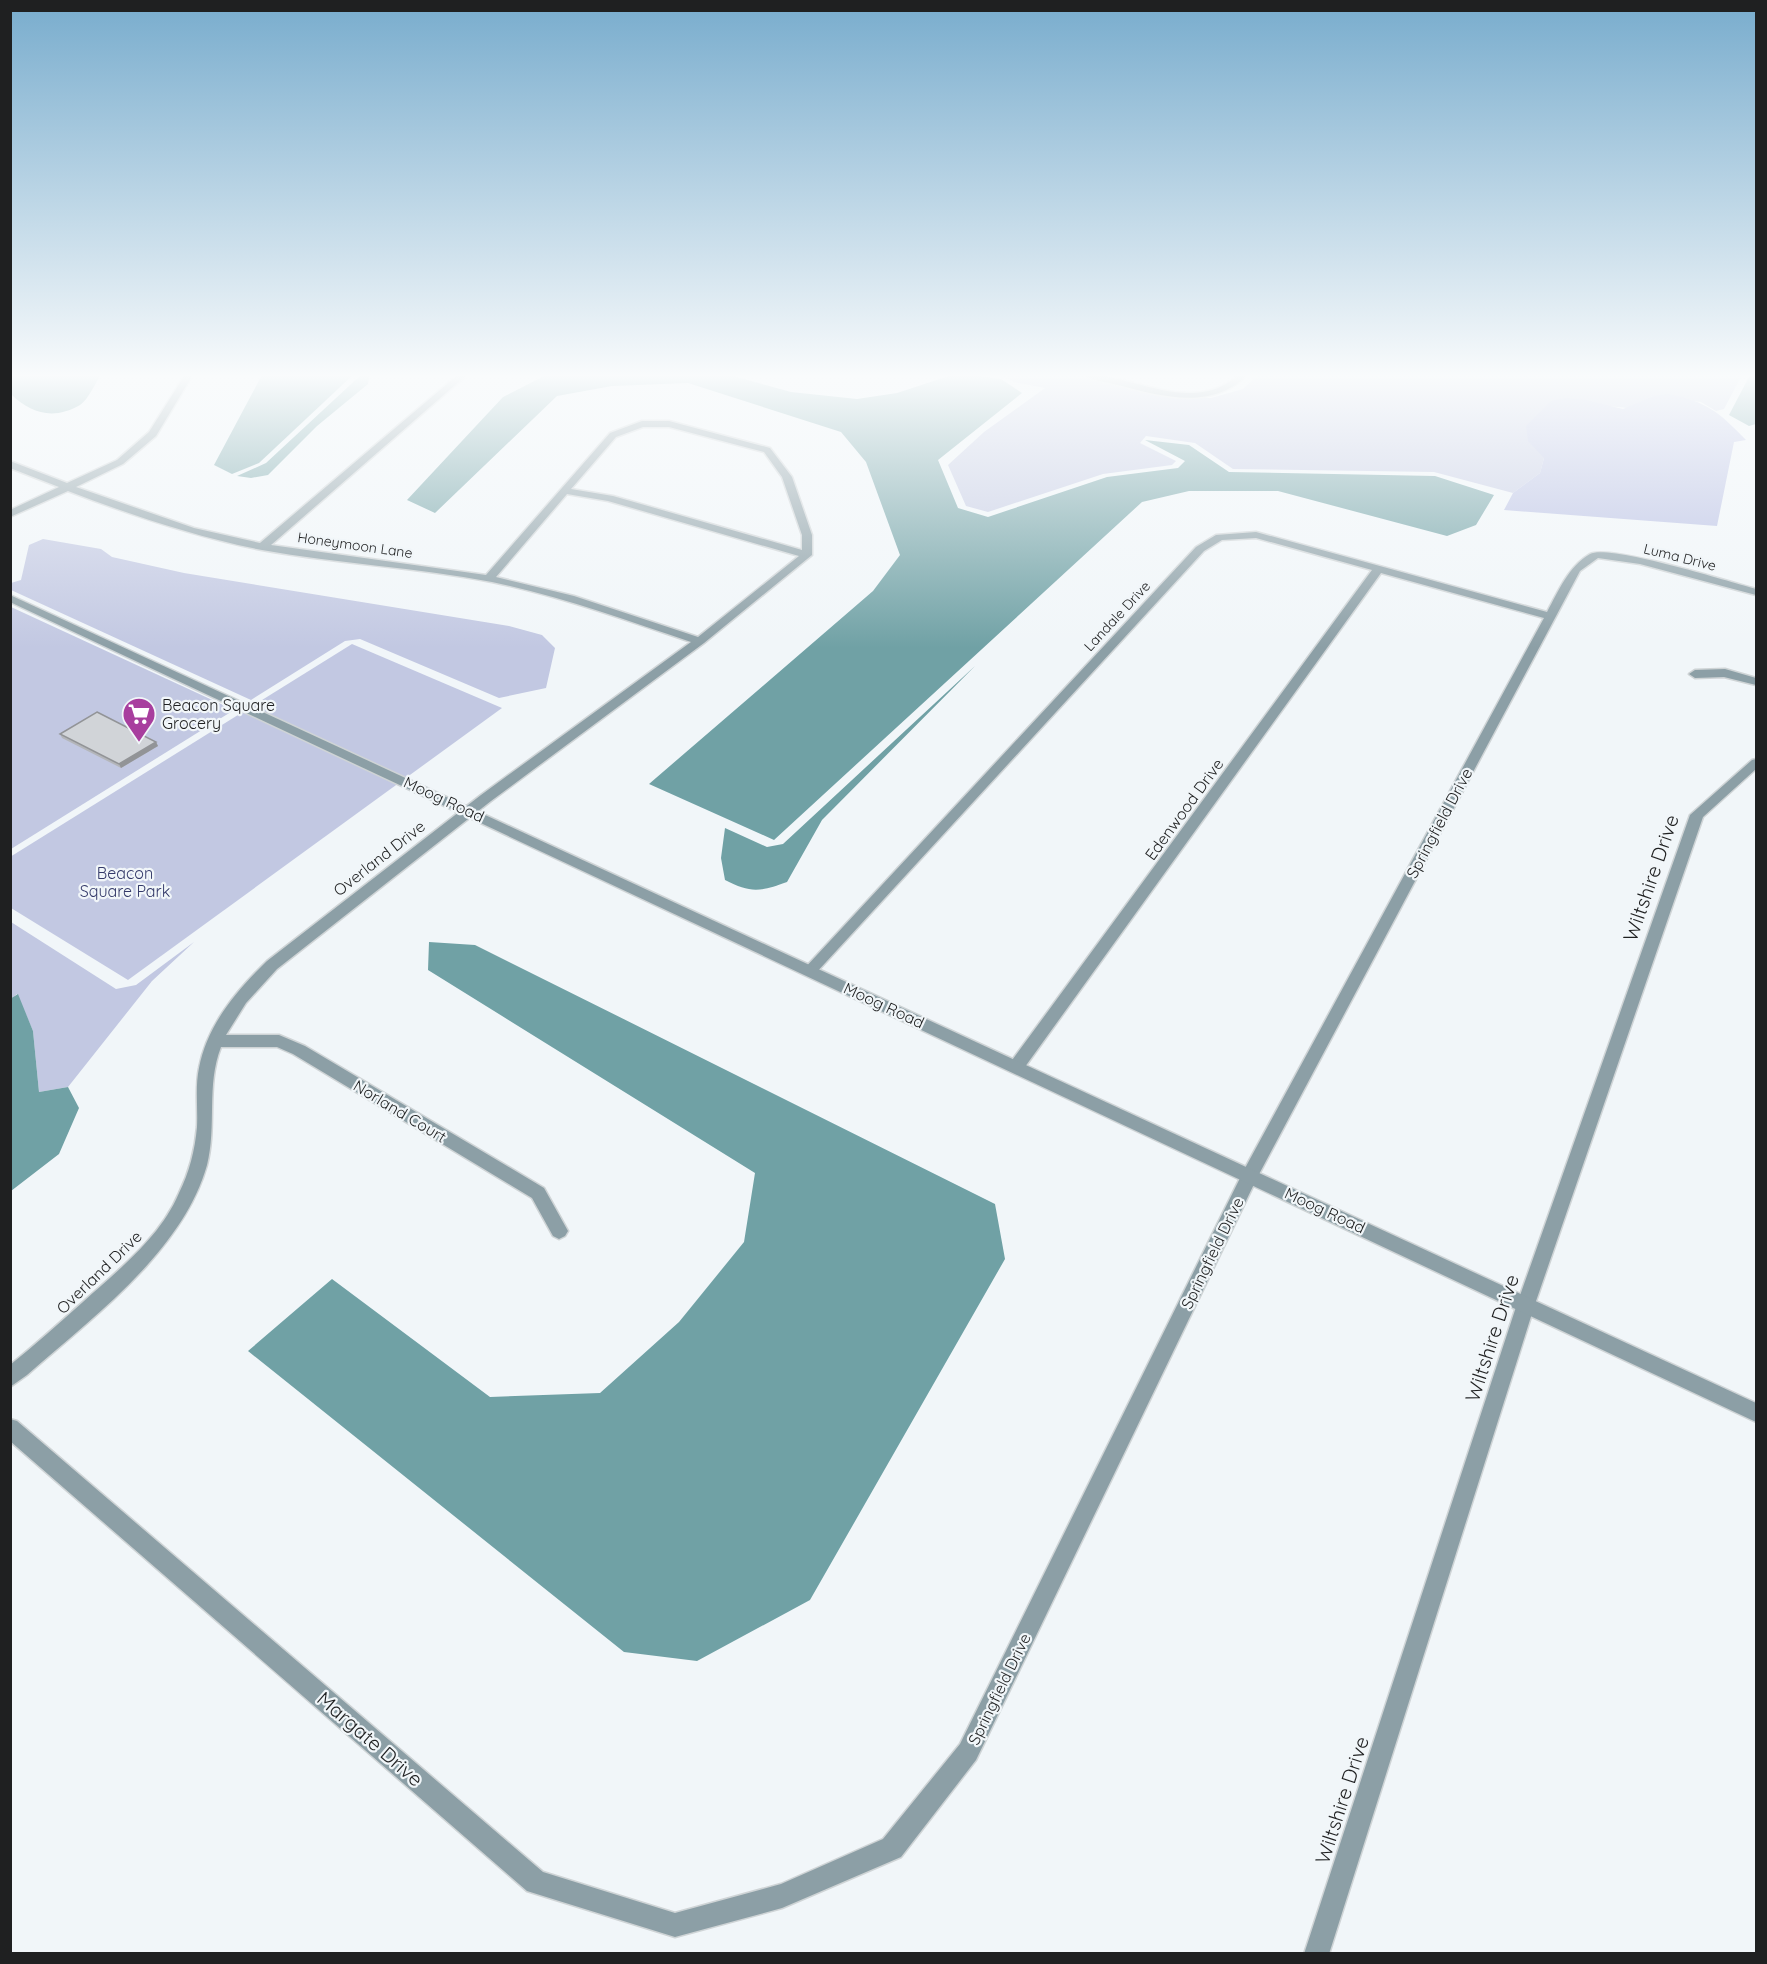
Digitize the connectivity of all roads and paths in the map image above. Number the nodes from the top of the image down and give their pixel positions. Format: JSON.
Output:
{"nodes":[{"id":1,"x":12,"y":465,"type":"edge"},
{"id":2,"x":114,"y":465,"type":"edge"},
{"id":3,"x":358,"y":465,"type":"edge"},
{"id":4,"x":587,"y":465,"type":"edge"},
{"id":5,"x":778,"y":465,"type":"edge"},
{"id":6,"x":68,"y":487,"type":"junction"},
{"id":7,"x":564,"y":491,"type":"junction"},
{"id":8,"x":10,"y":514,"type":"edge"},
{"id":9,"x":262,"y":547,"type":"junction"},
{"id":10,"x":807,"y":555,"type":"junction"},
{"id":11,"x":1596,"y":555,"type":"joint"},
{"id":12,"x":1378,"y":569,"type":"junction"},
{"id":13,"x":489,"y":578,"type":"junction"},
{"id":14,"x":1756,"y":592,"type":"edge"},
{"id":15,"x":10,"y":598,"type":"edge"},
{"id":16,"x":1550,"y":616,"type":"junction"},
{"id":17,"x":700,"y":641,"type":"junction"},
{"id":18,"x":1695,"y":674,"type":"dead end"},
{"id":19,"x":1756,"y":682,"type":"edge"},
{"id":20,"x":1756,"y":763,"type":"edge"},
{"id":21,"x":470,"y":811,"type":"junction"},
{"id":22,"x":810,"y":970,"type":"junction"},
{"id":23,"x":216,"y":1041,"type":"junction"},
{"id":24,"x":1016,"y":1068,"type":"junction"},
{"id":25,"x":1250,"y":1175,"type":"junction"},
{"id":26,"x":559,"y":1231,"type":"dead end"},
{"id":27,"x":1526,"y":1304,"type":"junction"},
{"id":28,"x":10,"y":1378,"type":"edge"},
{"id":29,"x":1756,"y":1413,"type":"edge"},
{"id":30,"x":10,"y":1428,"type":"edge"},
{"id":31,"x":782,"y":1896,"type":"joint"},
{"id":32,"x":1316,"y":1953,"type":"edge"}],
"edges":[{"from":1,"to":6,"type":"street","name":"Honeymoon Lane"},
{"from":2,"to":6,"type":"street"},
{"from":3,"to":9,"type":"street"},
{"from":4,"to":7,"type":"street"},
{"from":5,"to":10,"type":"street"},
{"from":6,"to":8,"type":"street"},
{"from":6,"to":9,"type":"street","name":"Honeymoon Lane"},
{"from":7,"to":10,"type":"street"},
{"from":7,"to":13,"type":"street"},
{"from":9,"to":13,"type":"street","name":"Honeymoon Lane"},
{"from":10,"to":17,"type":"street","name":"Overland Drive"},
{"from":11,"to":14,"type":"street","name":"Luma Drive"},
{"from":11,"to":16,"type":"street","name":"Springfield Drive"},
{"from":12,"to":16,"type":"street","name":"Landale Drive"},
{"from":12,"to":22,"type":"street","name":"Landale Drive"},
{"from":12,"to":24,"type":"street","name":"Edenwood Drive"},
{"from":13,"to":17,"type":"street","name":"Honeymoon Lane"},
{"from":15,"to":21,"type":"street","name":"Moog Road"},
{"from":16,"to":25,"type":"street","name":"Springfield Drive"},
{"from":17,"to":21,"type":"street","name":"Overland Drive"},
{"from":18,"to":19,"type":"street"},
{"from":20,"to":27,"type":"street","name":"Wiltshire Drive"},
{"from":21,"to":22,"type":"street","name":"Moog Road"},
{"from":21,"to":23,"type":"street","name":"Overland Drive"},
{"from":22,"to":24,"type":"street","name":"Moog Road"},
{"from":23,"to":26,"type":"street","name":"Norland Court"},
{"from":23,"to":28,"type":"street","name":"Overland Drive"},
{"from":24,"to":25,"type":"street","name":"Moog Road"},
{"from":25,"to":27,"type":"street","name":"Moog Road"},
{"from":25,"to":31,"type":"street","name":"Springfield Drive"},
{"from":27,"to":29,"type":"street","name":"Moog Road"},
{"from":27,"to":32,"type":"street","name":"Wiltshire Drive"},
{"from":30,"to":31,"type":"street","name":"Margate Drive"}]}
